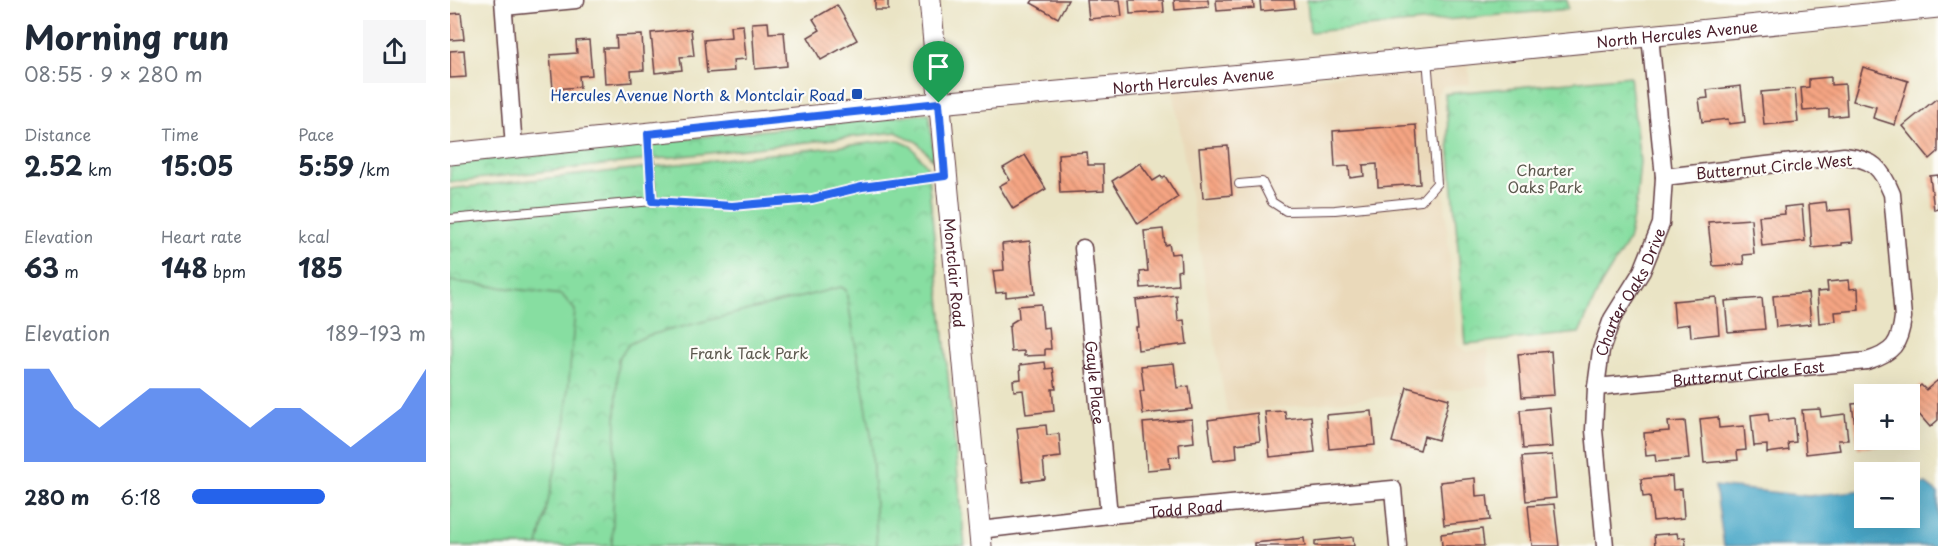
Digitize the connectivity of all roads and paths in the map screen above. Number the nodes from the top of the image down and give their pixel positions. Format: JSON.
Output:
{"nodes":[{"id":1,"x":576,"y":0,"type":"edge"},
{"id":2,"x":930,"y":0,"type":"edge"},
{"id":3,"x":504,"y":4,"type":"edge"},
{"id":4,"x":1938,"y":7,"type":"edge"},
{"id":5,"x":1650,"y":36,"type":"junction"},
{"id":6,"x":1427,"y":58,"type":"junction"},
{"id":7,"x":939,"y":103,"type":"junction"},
{"id":8,"x":648,"y":134,"type":"junction"},
{"id":9,"x":514,"y":148,"type":"junction"},
{"id":10,"x":450,"y":154,"type":"edge"},
{"id":11,"x":945,"y":176,"type":"junction"},
{"id":12,"x":1664,"y":177,"type":"junction"},
{"id":13,"x":1239,"y":184,"type":"dead end"},
{"id":14,"x":652,"y":201,"type":"junction"},
{"id":15,"x":450,"y":219,"type":"edge"},
{"id":16,"x":1083,"y":248,"type":"dead end"},
{"id":17,"x":1896,"y":345,"type":"joint"},
{"id":18,"x":1596,"y":387,"type":"junction"},
{"id":19,"x":1109,"y":515,"type":"junction"},
{"id":20,"x":980,"y":538,"type":"edge"},
{"id":21,"x":1398,"y":546,"type":"edge"},
{"id":22,"x":1605,"y":546,"type":"edge"}],
"edges":[{"from":1,"to":3,"type":"street"},
{"from":2,"to":7,"type":"street","name":"Montclair Road"},
{"from":3,"to":9,"type":"street"},
{"from":4,"to":5,"type":"street","name":"North Hercules Avenue"},
{"from":5,"to":6,"type":"street","name":"North Hercules Avenue"},
{"from":5,"to":12,"type":"street","name":"Charter Oaks Drive"},
{"from":6,"to":7,"type":"street","name":"North Hercules Avenue"},
{"from":6,"to":13,"type":"lane"},
{"from":7,"to":8,"type":"street","name":"North Hercules Avenue"},
{"from":7,"to":11,"type":"street","name":"Montclair Road"},
{"from":8,"to":9,"type":"street","name":"North Hercules Avenue"},
{"from":8,"to":14,"type":"lane"},
{"from":9,"to":10,"type":"street","name":"North Hercules Avenue"},
{"from":11,"to":14,"type":"lane"},
{"from":11,"to":20,"type":"street","name":"Montclair Road"},
{"from":12,"to":17,"type":"street","name":"Butternut Circle West"},
{"from":12,"to":18,"type":"street","name":"Charter Oaks Drive"},
{"from":14,"to":15,"type":"lane"},
{"from":16,"to":19,"type":"street","name":"Gayle Place"},
{"from":17,"to":18,"type":"street","name":"Butternut Circle East"},
{"from":18,"to":22,"type":"street","name":"Charter Oaks Drive"},
{"from":19,"to":20,"type":"street","name":"Todd Road"},
{"from":19,"to":21,"type":"street","name":"Todd Road"}]}
